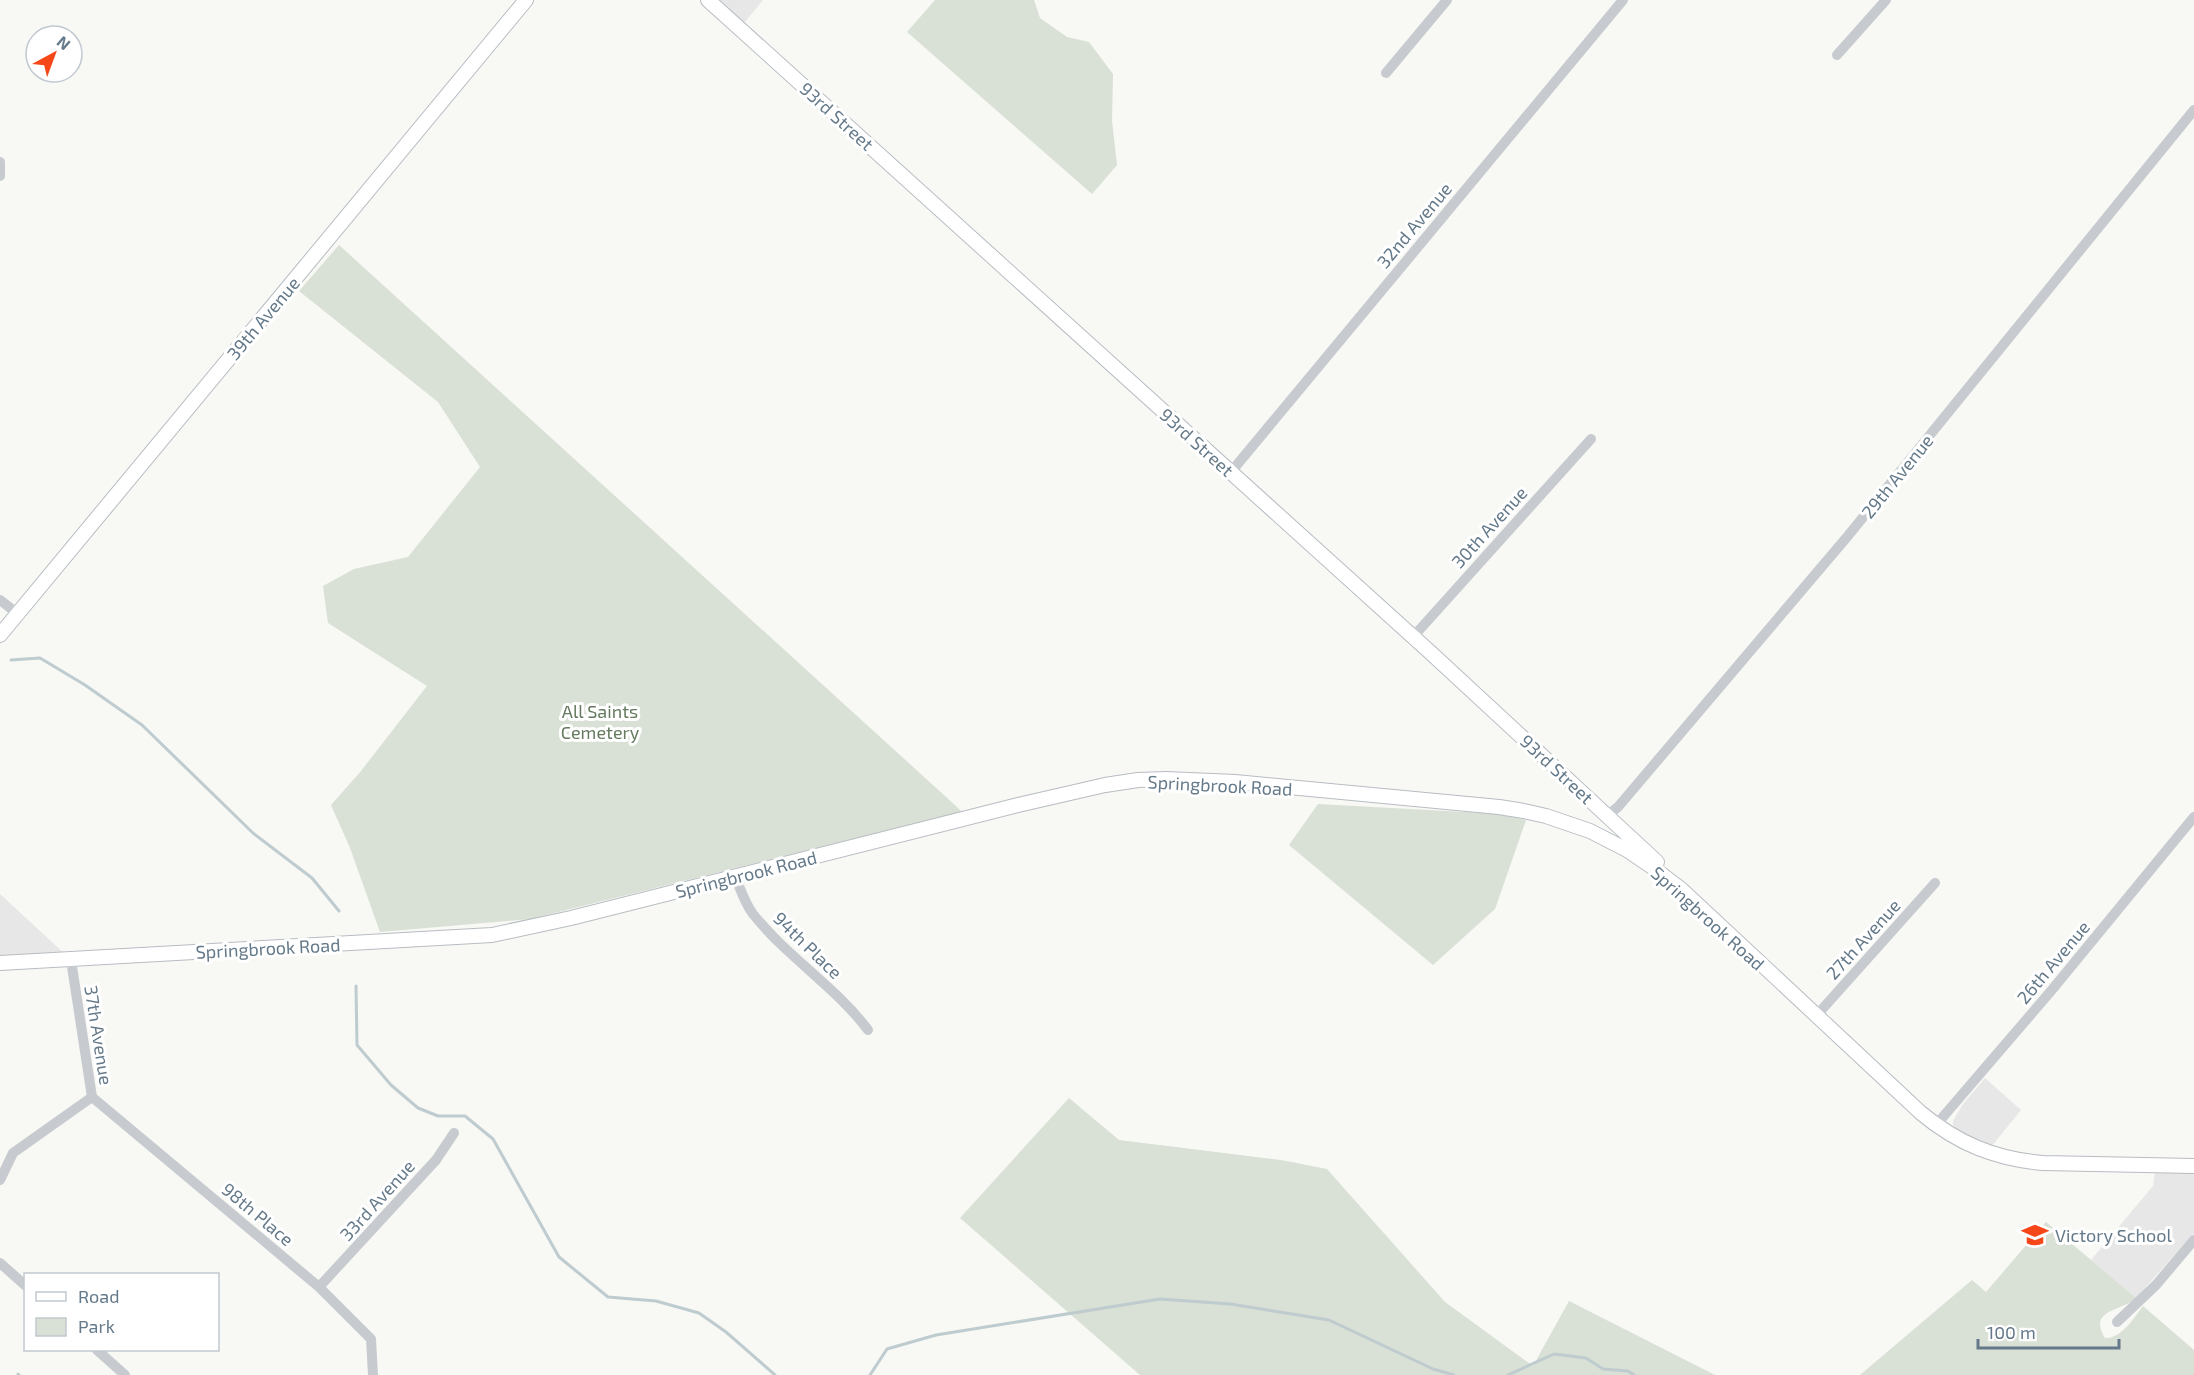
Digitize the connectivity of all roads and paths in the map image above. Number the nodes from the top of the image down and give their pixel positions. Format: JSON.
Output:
{"nodes":[{"id":1,"x":526,"y":0,"type":"edge"},
{"id":2,"x":708,"y":0,"type":"edge"},
{"id":3,"x":1447,"y":0,"type":"edge"},
{"id":4,"x":1623,"y":0,"type":"edge"},
{"id":5,"x":1879,"y":2,"type":"edge"},
{"id":6,"x":1837,"y":55,"type":"dead end"},
{"id":7,"x":1386,"y":73,"type":"dead end"},
{"id":8,"x":2194,"y":110,"type":"edge"},
{"id":9,"x":0,"y":162,"type":"edge"},
{"id":10,"x":0,"y":176,"type":"edge"},
{"id":11,"x":1590,"y":439,"type":"dead end"},
{"id":12,"x":1231,"y":472,"type":"junction"},
{"id":13,"x":0,"y":600,"type":"edge"},
{"id":14,"x":7,"y":623,"type":"edge"},
{"id":15,"x":1413,"y":637,"type":"junction"},
{"id":16,"x":1608,"y":815,"type":"junction"},
{"id":17,"x":2194,"y":817,"type":"edge"},
{"id":18,"x":1590,"y":831,"type":"junction"},
{"id":19,"x":735,"y":876,"type":"junction"},
{"id":20,"x":1935,"y":883,"type":"dead end"},
{"id":21,"x":1681,"y":889,"type":"junction"},
{"id":22,"x":71,"y":960,"type":"junction"},
{"id":23,"x":0,"y":963,"type":"edge"},
{"id":24,"x":1816,"y":1016,"type":"junction"},
{"id":25,"x":868,"y":1030,"type":"dead end"},
{"id":26,"x":92,"y":1096,"type":"junction"},
{"id":27,"x":1936,"y":1125,"type":"junction"},
{"id":28,"x":454,"y":1133,"type":"dead end"},
{"id":29,"x":2194,"y":1166,"type":"edge"},
{"id":30,"x":0,"y":1180,"type":"edge"},
{"id":31,"x":2194,"y":1240,"type":"edge"},
{"id":32,"x":0,"y":1263,"type":"edge"},
{"id":33,"x":24,"y":1284,"type":"edge"},
{"id":34,"x":319,"y":1287,"type":"junction"},
{"id":35,"x":2117,"y":1322,"type":"dead end"},
{"id":36,"x":98,"y":1351,"type":"edge"},
{"id":37,"x":125,"y":1375,"type":"edge"},
{"id":38,"x":373,"y":1375,"type":"edge"}],
"edges":[{"from":1,"to":14,"type":"street","name":"39th Avenue"},
{"from":2,"to":12,"type":"street","name":"93rd Street"},
{"from":3,"to":7,"type":"street"},
{"from":4,"to":12,"type":"street","name":"32nd Avenue"},
{"from":5,"to":6,"type":"street"},
{"from":8,"to":16,"type":"street","name":"29th Avenue"},
{"from":9,"to":10,"type":"street"},
{"from":11,"to":15,"type":"street","name":"30th Avenue"},
{"from":12,"to":15,"type":"street","name":"93rd Street"},
{"from":13,"to":14,"type":"street"},
{"from":15,"to":16,"type":"street","name":"93rd Street"},
{"from":16,"to":18,"type":"street","name":"29th Avenue"},
{"from":16,"to":21,"type":"street","name":"93rd Street"},
{"from":17,"to":27,"type":"street","name":"26th Avenue"},
{"from":18,"to":19,"type":"street","name":"Springbrook Road"},
{"from":18,"to":21,"type":"street","name":"Springbrook Road"},
{"from":19,"to":22,"type":"street","name":"Springbrook Road"},
{"from":19,"to":25,"type":"street","name":"94th Place"},
{"from":20,"to":24,"type":"street","name":"27th Avenue"},
{"from":21,"to":24,"type":"street","name":"Springbrook Road"},
{"from":22,"to":23,"type":"street","name":"Springbrook Road"},
{"from":22,"to":26,"type":"street","name":"37th Avenue"},
{"from":24,"to":27,"type":"street","name":"Springbrook Road"},
{"from":26,"to":30,"type":"street","name":"37th Avenue"},
{"from":26,"to":34,"type":"street","name":"98th Place"},
{"from":27,"to":29,"type":"street","name":"Springbrook Road"},
{"from":28,"to":34,"type":"street","name":"33rd Avenue"},
{"from":31,"to":35,"type":"street"},
{"from":32,"to":33,"type":"street"},
{"from":34,"to":38,"type":"street","name":"98th Place"},
{"from":36,"to":37,"type":"street"}]}
